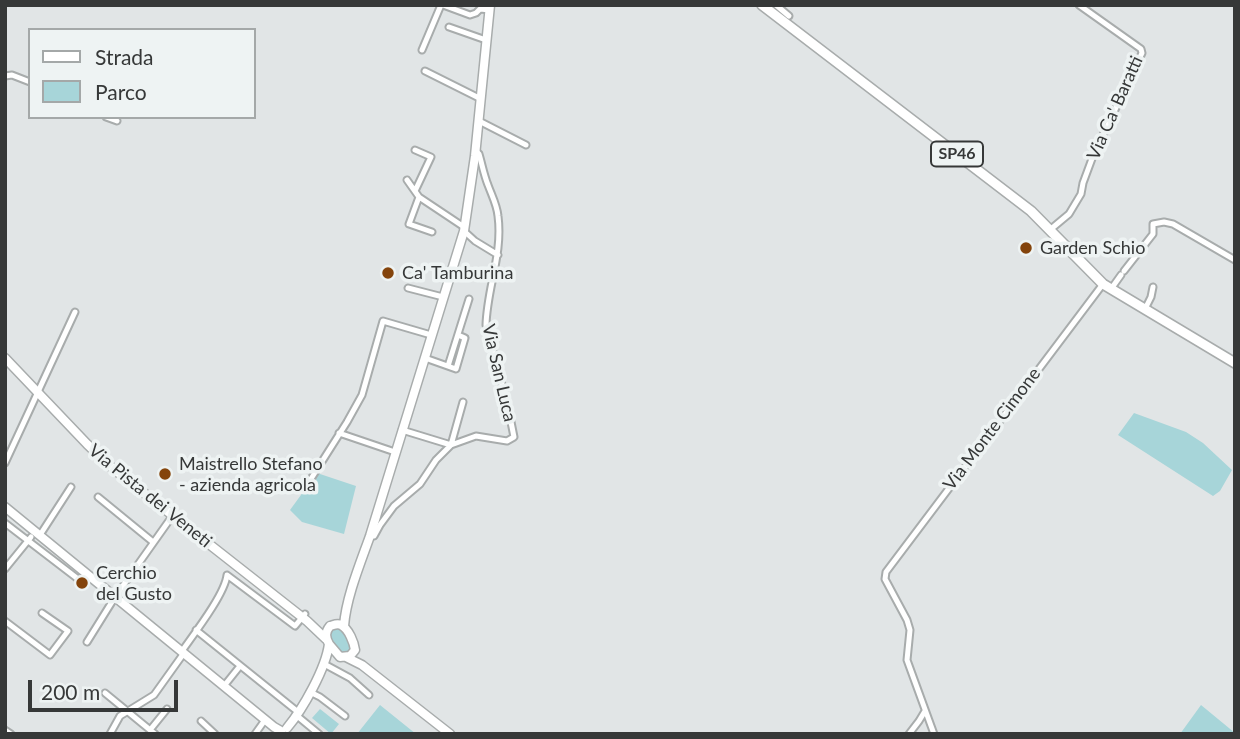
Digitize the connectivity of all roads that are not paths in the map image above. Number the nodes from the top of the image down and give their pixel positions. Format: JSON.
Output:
{"nodes":[{"id":1,"x":442,"y":5,"type":"edge"},
{"id":2,"x":762,"y":5,"type":"edge"},
{"id":3,"x":776,"y":5,"type":"edge"},
{"id":4,"x":1079,"y":5,"type":"edge"},
{"id":5,"x":490,"y":7,"type":"edge"},
{"id":6,"x":789,"y":16,"type":"dead end"},
{"id":7,"x":449,"y":27,"type":"dead end"},
{"id":8,"x":486,"y":40,"type":"junction"},
{"id":9,"x":422,"y":50,"type":"dead end"},
{"id":10,"x":425,"y":71,"type":"dead end"},
{"id":11,"x":5,"y":76,"type":"edge"},
{"id":12,"x":28,"y":81,"type":"edge"},
{"id":13,"x":481,"y":99,"type":"junction"},
{"id":14,"x":112,"y":119,"type":"edge"},
{"id":15,"x":117,"y":121,"type":"dead end"},
{"id":16,"x":479,"y":121,"type":"junction"},
{"id":17,"x":526,"y":145,"type":"dead end"},
{"id":18,"x":415,"y":150,"type":"dead end"},
{"id":19,"x":475,"y":150,"type":"junction"},
{"id":20,"x":407,"y":180,"type":"dead end"},
{"id":21,"x":417,"y":194,"type":"junction"},
{"id":22,"x":506,"y":201,"type":"dead end"},
{"id":23,"x":496,"y":204,"type":"junction"},
{"id":24,"x":464,"y":229,"type":"junction"},
{"id":25,"x":1051,"y":229,"type":"junction"},
{"id":26,"x":432,"y":232,"type":"dead end"},
{"id":27,"x":498,"y":255,"type":"junction"},
{"id":28,"x":1235,"y":260,"type":"edge"},
{"id":29,"x":1107,"y":286,"type":"junction"},
{"id":30,"x":1153,"y":287,"type":"dead end"},
{"id":31,"x":408,"y":288,"type":"dead end"},
{"id":32,"x":443,"y":297,"type":"junction"},
{"id":33,"x":469,"y":299,"type":"dead end"},
{"id":34,"x":1145,"y":309,"type":"junction"},
{"id":35,"x":75,"y":312,"type":"dead end"},
{"id":36,"x":431,"y":335,"type":"junction"},
{"id":37,"x":5,"y":358,"type":"edge"},
{"id":38,"x":425,"y":358,"type":"junction"},
{"id":39,"x":1235,"y":363,"type":"edge"},
{"id":40,"x":38,"y":392,"type":"junction"},
{"id":41,"x":463,"y":402,"type":"dead end"},
{"id":42,"x":402,"y":430,"type":"junction"},
{"id":43,"x":339,"y":433,"type":"junction"},
{"id":44,"x":451,"y":444,"type":"junction"},
{"id":45,"x":395,"y":452,"type":"junction"},
{"id":46,"x":5,"y":463,"type":"edge"},
{"id":47,"x":309,"y":482,"type":"dead end"},
{"id":48,"x":71,"y":487,"type":"dead end"},
{"id":49,"x":98,"y":497,"type":"dead end"},
{"id":50,"x":5,"y":507,"type":"edge"},
{"id":51,"x":173,"y":515,"type":"junction"},
{"id":52,"x":5,"y":523,"type":"edge"},
{"id":53,"x":37,"y":534,"type":"junction"},
{"id":54,"x":370,"y":536,"type":"junction"},
{"id":55,"x":28,"y":540,"type":"junction"},
{"id":56,"x":153,"y":542,"type":"junction"},
{"id":57,"x":5,"y":556,"type":"edge"},
{"id":58,"x":12,"y":561,"type":"junction"},
{"id":59,"x":5,"y":569,"type":"edge"},
{"id":60,"x":78,"y":579,"type":"dead end"},
{"id":61,"x":115,"y":597,"type":"junction"},
{"id":62,"x":347,"y":607,"type":"junction"},
{"id":63,"x":43,"y":613,"type":"dead end"},
{"id":64,"x":304,"y":617,"type":"junction"},
{"id":65,"x":5,"y":621,"type":"edge"},
{"id":66,"x":332,"y":625,"type":"junction"},
{"id":67,"x":344,"y":626,"type":"junction"},
{"id":68,"x":196,"y":630,"type":"junction"},
{"id":69,"x":328,"y":641,"type":"junction"},
{"id":70,"x":87,"y":642,"type":"dead end"},
{"id":71,"x":355,"y":650,"type":"junction"},
{"id":72,"x":183,"y":652,"type":"junction"},
{"id":73,"x":343,"y":657,"type":"junction"},
{"id":74,"x":362,"y":665,"type":"junction"},
{"id":75,"x":240,"y":666,"type":"junction"},
{"id":76,"x":323,"y":668,"type":"junction"},
{"id":77,"x":224,"y":686,"type":"junction"},
{"id":78,"x":310,"y":692,"type":"junction"},
{"id":79,"x":105,"y":693,"type":"dead end"},
{"id":80,"x":369,"y":695,"type":"dead end"},
{"id":81,"x":167,"y":709,"type":"dead end"},
{"id":82,"x":126,"y":711,"type":"junction"},
{"id":83,"x":925,"y":711,"type":"junction"},
{"id":84,"x":297,"y":714,"type":"junction"},
{"id":85,"x":345,"y":716,"type":"dead end"},
{"id":86,"x":265,"y":720,"type":"junction"},
{"id":87,"x":201,"y":721,"type":"dead end"},
{"id":88,"x":5,"y":730,"type":"edge"},
{"id":89,"x":285,"y":731,"type":"edge"},
{"id":90,"x":152,"y":732,"type":"edge"},
{"id":91,"x":11,"y":734,"type":"edge"},
{"id":92,"x":110,"y":734,"type":"edge"},
{"id":93,"x":215,"y":734,"type":"edge"},
{"id":94,"x":255,"y":734,"type":"edge"},
{"id":95,"x":319,"y":734,"type":"edge"},
{"id":96,"x":450,"y":734,"type":"edge"},
{"id":97,"x":909,"y":734,"type":"edge"},
{"id":98,"x":934,"y":734,"type":"edge"}],
"edges":[{"from":1,"to":5,"type":"street"},
{"from":1,"to":9,"type":"street"},
{"from":2,"to":25,"type":"main road","number":"SP46"},
{"from":3,"to":6,"type":"street"},
{"from":4,"to":25,"type":"street","name":"Via Ca' Baratti"},
{"from":5,"to":8,"type":"street"},
{"from":7,"to":8,"type":"street"},
{"from":8,"to":13,"type":"street"},
{"from":10,"to":13,"type":"street"},
{"from":11,"to":12,"type":"street"},
{"from":13,"to":16,"type":"street"},
{"from":14,"to":15,"type":"street"},
{"from":16,"to":17,"type":"street"},
{"from":16,"to":19,"type":"street"},
{"from":18,"to":21,"type":"street"},
{"from":19,"to":23,"type":"street","name":"Via San Luca"},
{"from":19,"to":24,"type":"street"},
{"from":20,"to":21,"type":"street"},
{"from":21,"to":24,"type":"street"},
{"from":21,"to":26,"type":"street"},
{"from":22,"to":23,"type":"street"},
{"from":23,"to":27,"type":"street","name":"Via San Luca"},
{"from":24,"to":27,"type":"street"},
{"from":24,"to":32,"type":"street"},
{"from":25,"to":29,"type":"main road","number":"SP46"},
{"from":27,"to":44,"type":"street","name":"Via San Luca"},
{"from":28,"to":29,"type":"street","name":"Via Monte Cimone"},
{"from":29,"to":34,"type":"main road","number":"SP46"},
{"from":29,"to":83,"type":"street","name":"Via Monte Cimone"},
{"from":30,"to":34,"type":"street"},
{"from":31,"to":32,"type":"street"},
{"from":32,"to":36,"type":"street"},
{"from":33,"to":38,"type":"street"},
{"from":34,"to":39,"type":"main road","number":"SP46"},
{"from":35,"to":40,"type":"street"},
{"from":36,"to":38,"type":"street"},
{"from":36,"to":43,"type":"street"},
{"from":37,"to":40,"type":"street","name":"Via Pista dei Veneti"},
{"from":38,"to":42,"type":"street"},
{"from":40,"to":46,"type":"street"},
{"from":40,"to":51,"type":"street","name":"Via Pista dei Veneti"},
{"from":41,"to":44,"type":"street"},
{"from":42,"to":44,"type":"street"},
{"from":42,"to":45,"type":"street"},
{"from":43,"to":45,"type":"street"},
{"from":43,"to":47,"type":"street"},
{"from":44,"to":54,"type":"street"},
{"from":45,"to":54,"type":"street"},
{"from":48,"to":53,"type":"street"},
{"from":49,"to":56,"type":"street"},
{"from":50,"to":53,"type":"street"},
{"from":51,"to":56,"type":"street"},
{"from":51,"to":64,"type":"street","name":"Via Pista dei Veneti"},
{"from":52,"to":55,"type":"street"},
{"from":53,"to":55,"type":"street"},
{"from":53,"to":61,"type":"street"},
{"from":54,"to":62,"type":"street"},
{"from":55,"to":58,"type":"street"},
{"from":55,"to":60,"type":"street"},
{"from":56,"to":61,"type":"street"},
{"from":57,"to":58,"type":"street"},
{"from":58,"to":59,"type":"street"},
{"from":61,"to":70,"type":"street"},
{"from":61,"to":72,"type":"street"},
{"from":62,"to":66,"type":"street"},
{"from":62,"to":67,"type":"street"},
{"from":63,"to":65,"type":"street"},
{"from":64,"to":66,"type":"street","name":"Via Pista dei Veneti"},
{"from":64,"to":68,"type":"street"},
{"from":64,"to":69,"type":"street","name":"Via Pista dei Veneti"},
{"from":66,"to":67,"type":"street","name":"Via Pista dei Veneti"},
{"from":66,"to":69,"type":"street"},
{"from":67,"to":71,"type":"street"},
{"from":68,"to":72,"type":"street"},
{"from":68,"to":75,"type":"street"},
{"from":69,"to":73,"type":"street","name":"Via Pista dei Veneti"},
{"from":69,"to":76,"type":"street"},
{"from":71,"to":73,"type":"street"},
{"from":71,"to":74,"type":"street"},
{"from":72,"to":77,"type":"street"},
{"from":72,"to":82,"type":"street"},
{"from":73,"to":74,"type":"street"},
{"from":73,"to":76,"type":"street"},
{"from":74,"to":96,"type":"street"},
{"from":75,"to":77,"type":"street"},
{"from":75,"to":84,"type":"street"},
{"from":76,"to":78,"type":"street"},
{"from":76,"to":80,"type":"street"},
{"from":77,"to":86,"type":"street"},
{"from":78,"to":84,"type":"street"},
{"from":78,"to":85,"type":"street"},
{"from":79,"to":82,"type":"street"},
{"from":81,"to":90,"type":"street"},
{"from":82,"to":90,"type":"street"},
{"from":82,"to":92,"type":"street"},
{"from":83,"to":97,"type":"street"},
{"from":83,"to":98,"type":"street"},
{"from":84,"to":89,"type":"street"},
{"from":84,"to":95,"type":"street"},
{"from":86,"to":89,"type":"street"},
{"from":86,"to":94,"type":"street"},
{"from":87,"to":93,"type":"street"},
{"from":88,"to":91,"type":"street"}]}
